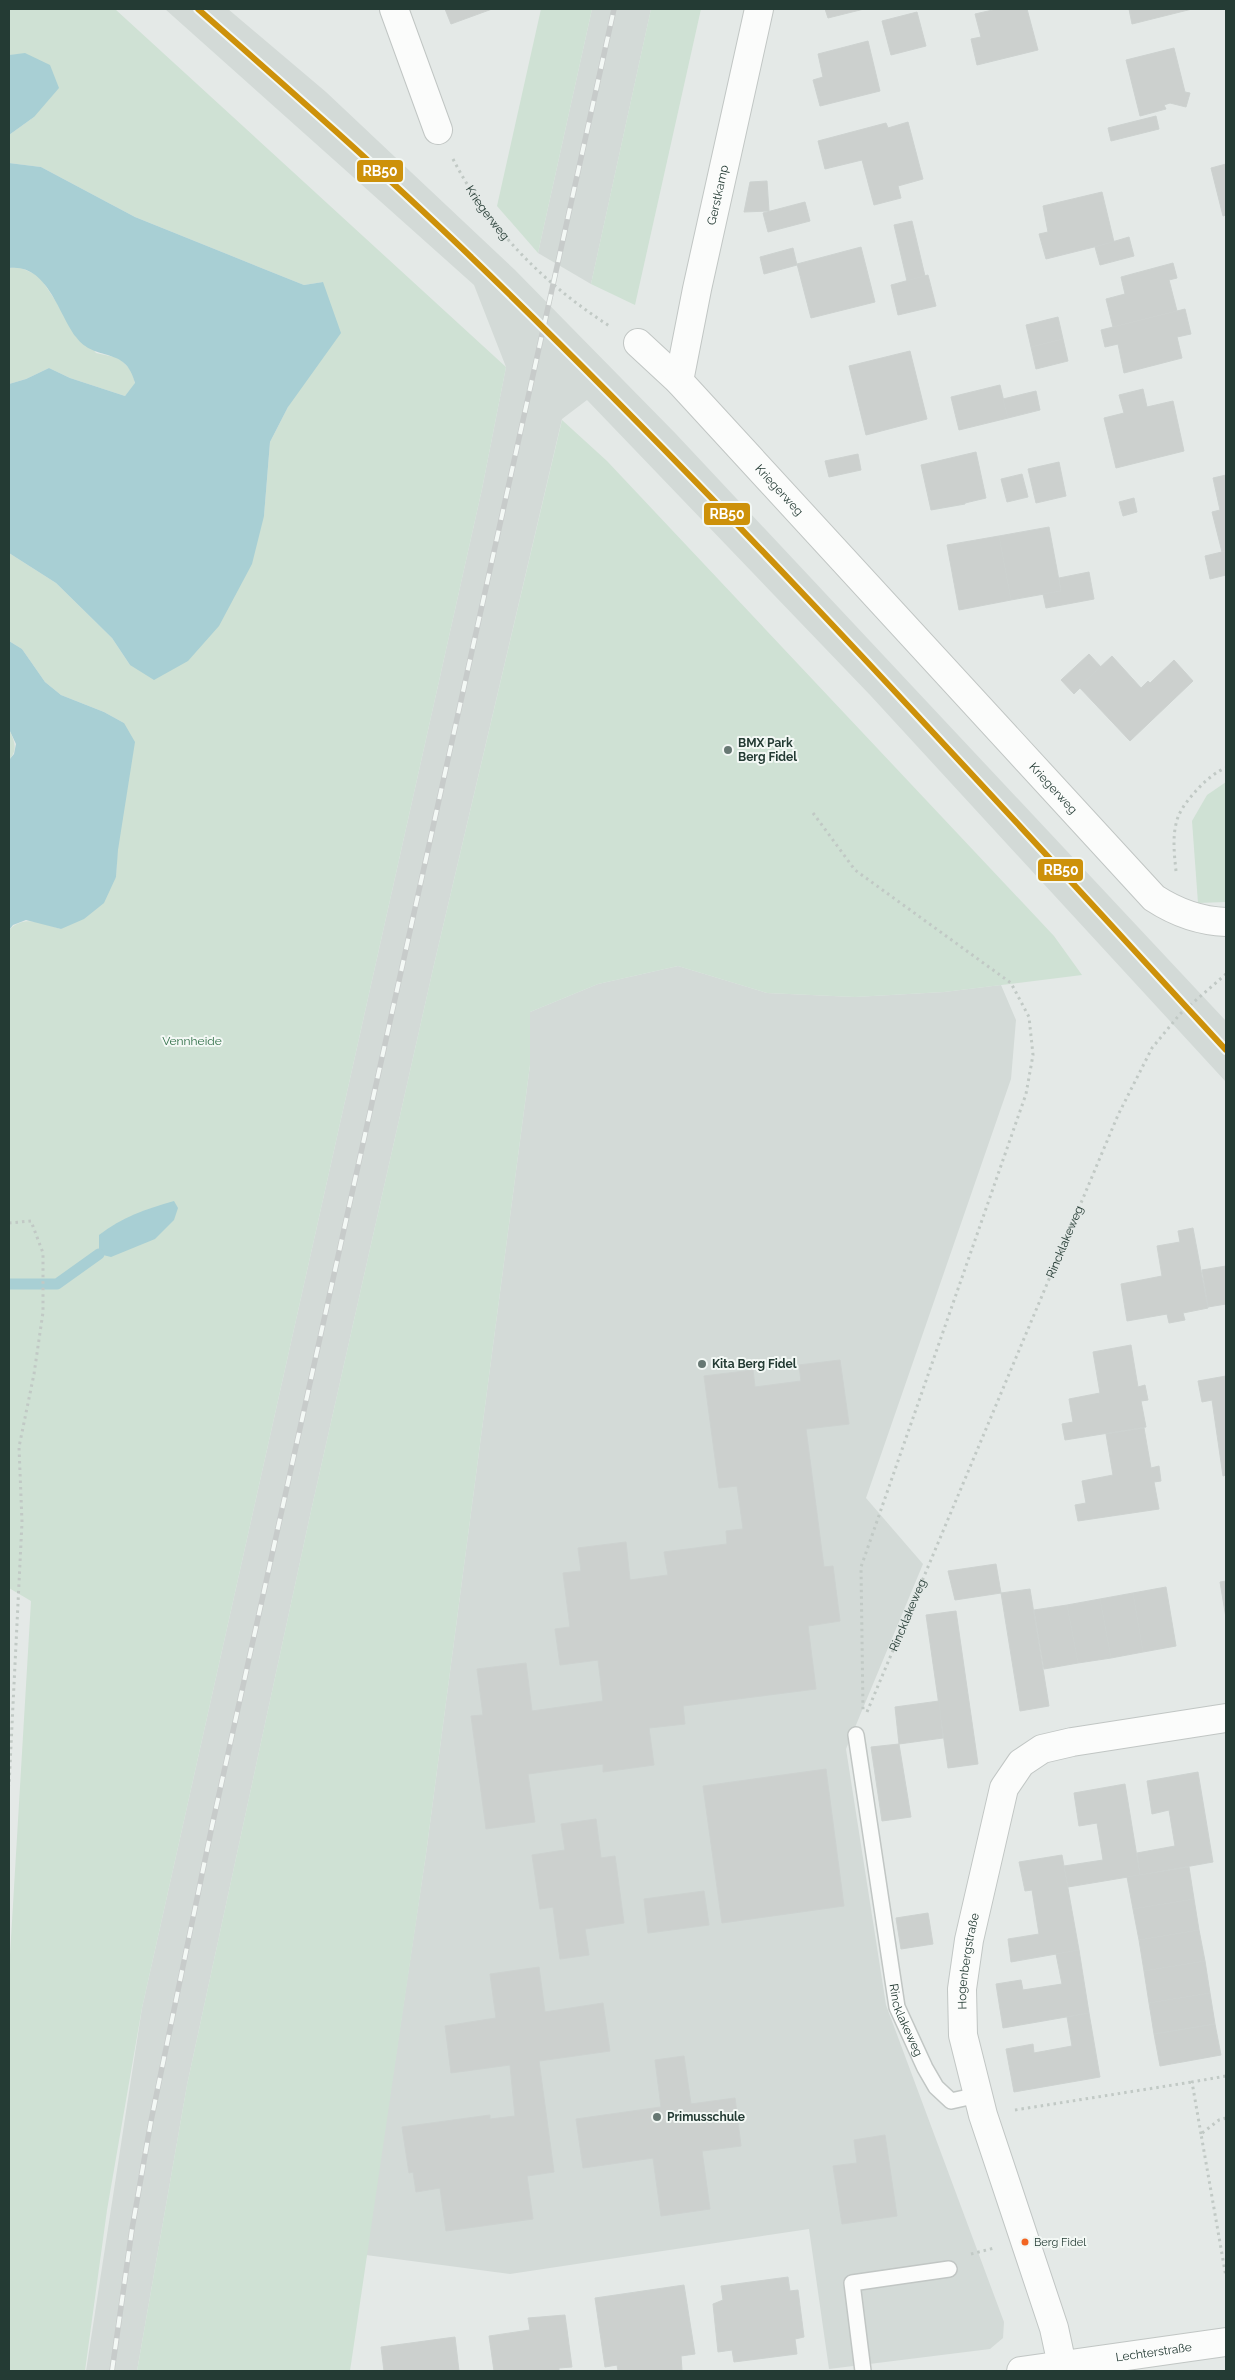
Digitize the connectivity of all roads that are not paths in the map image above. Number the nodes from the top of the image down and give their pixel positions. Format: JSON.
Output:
{"nodes":[{"id":1,"x":394,"y":9,"type":"edge"},
{"id":2,"x":759,"y":9,"type":"edge"},
{"id":3,"x":438,"y":130,"type":"road end"},
{"id":4,"x":638,"y":343,"type":"road end"},
{"id":5,"x":680,"y":381,"type":"junction"},
{"id":6,"x":1226,"y":922,"type":"edge"},
{"id":7,"x":1226,"y":1718,"type":"edge"},
{"id":8,"x":856,"y":1735,"type":"road end"},
{"id":9,"x":981,"y":2105,"type":"junction"},
{"id":10,"x":949,"y":2269,"type":"road end"},
{"id":11,"x":1226,"y":2342,"type":"edge"},
{"id":12,"x":1062,"y":2365,"type":"junction"},
{"id":13,"x":863,"y":2371,"type":"edge"},
{"id":14,"x":1021,"y":2371,"type":"edge"}],
"edges":[{"from":1,"to":3,"type":"street"},
{"from":2,"to":5,"type":"street","name":"Gerstkamp"},
{"from":4,"to":5,"type":"street","name":"Kriegerweg"},
{"from":5,"to":6,"type":"street","name":"Kriegerweg"},
{"from":7,"to":9,"type":"street","name":"Hogenbergstraße"},
{"from":8,"to":9,"type":"lane","name":"Rincklakeweg"},
{"from":9,"to":12,"type":"street","name":"Hogenbergstraße"},
{"from":10,"to":13,"type":"lane"},
{"from":11,"to":12,"type":"street","name":"Lechterstraße"},
{"from":12,"to":14,"type":"street","name":"Lechterstraße"}]}
